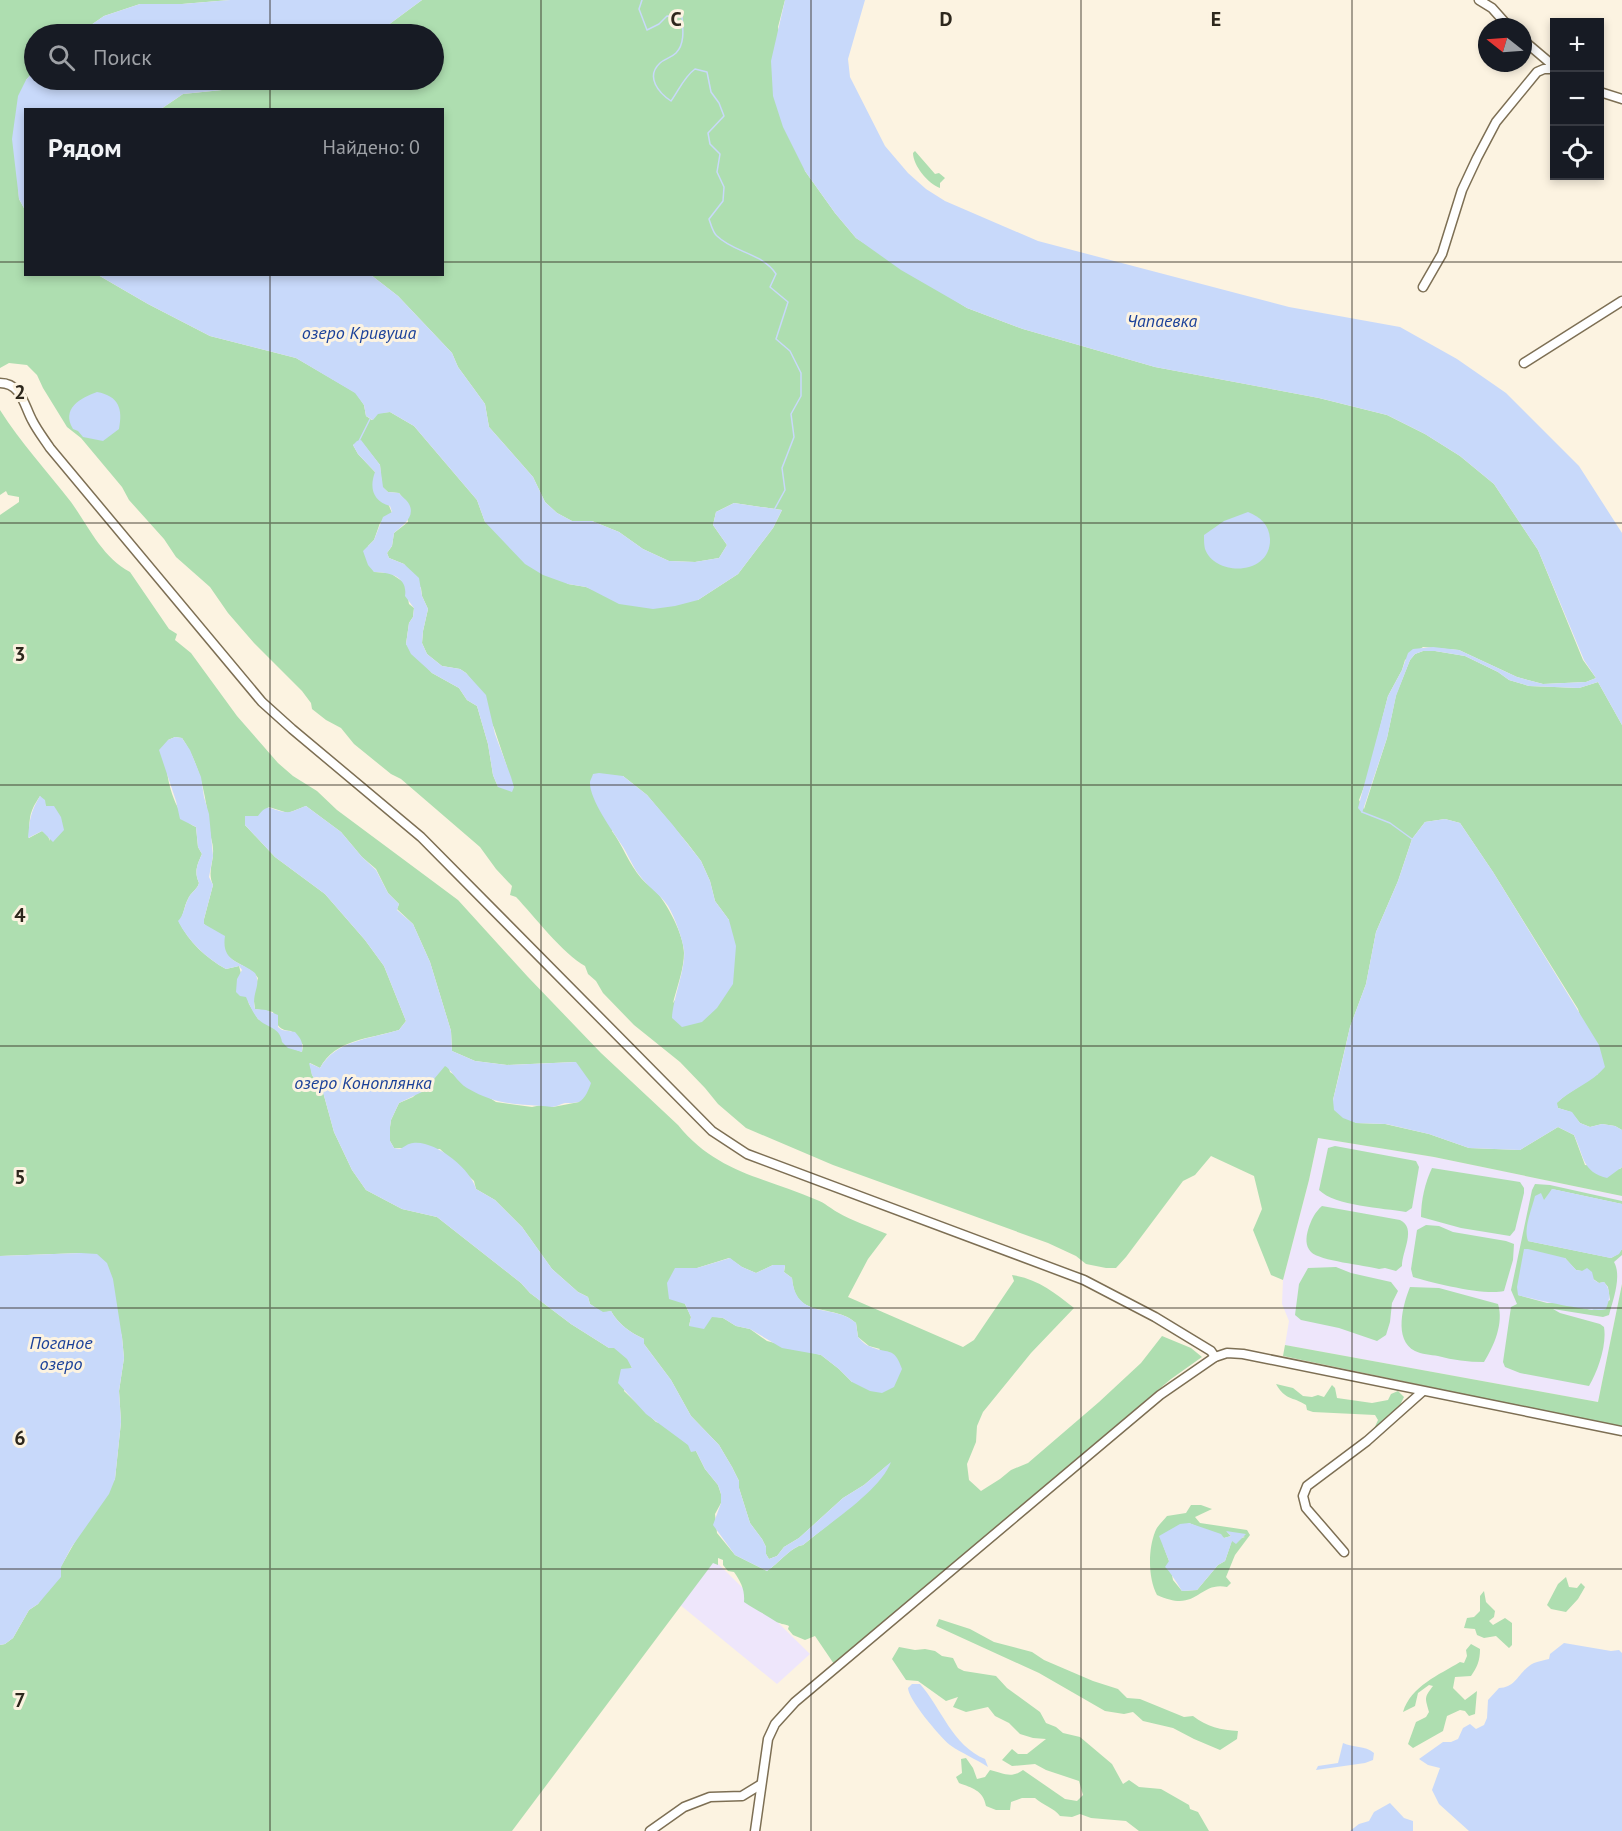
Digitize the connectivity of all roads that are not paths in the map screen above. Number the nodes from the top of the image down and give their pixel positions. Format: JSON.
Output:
{"nodes":[{"id":1,"x":1479,"y":0,"type":"edge"},
{"id":2,"x":1500,"y":18,"type":"edge"},
{"id":3,"x":1532,"y":48,"type":"edge"},
{"id":4,"x":1550,"y":64,"type":"edge"},
{"id":5,"x":1550,"y":70,"type":"edge"},
{"id":6,"x":1604,"y":94,"type":"edge"},
{"id":7,"x":1622,"y":99,"type":"edge"},
{"id":8,"x":1423,"y":287,"type":"dead end"},
{"id":9,"x":1622,"y":302,"type":"edge"},
{"id":10,"x":1524,"y":363,"type":"dead end"},
{"id":11,"x":0,"y":383,"type":"edge"},
{"id":12,"x":1215,"y":1357,"type":"junction"},
{"id":13,"x":1422,"y":1392,"type":"junction"},
{"id":14,"x":1622,"y":1431,"type":"edge"},
{"id":15,"x":1344,"y":1552,"type":"dead end"},
{"id":16,"x":760,"y":1785,"type":"junction"},
{"id":17,"x":650,"y":1831,"type":"edge"},
{"id":18,"x":755,"y":1831,"type":"edge"}],
"edges":[{"from":1,"to":2,"type":"street"},
{"from":3,"to":4,"type":"street"},
{"from":5,"to":8,"type":"street"},
{"from":6,"to":7,"type":"street"},
{"from":9,"to":10,"type":"street"},
{"from":11,"to":12,"type":"street"},
{"from":12,"to":13,"type":"street"},
{"from":12,"to":16,"type":"street"},
{"from":13,"to":14,"type":"street"},
{"from":13,"to":15,"type":"street"},
{"from":16,"to":17,"type":"street"},
{"from":16,"to":18,"type":"street"}]}
